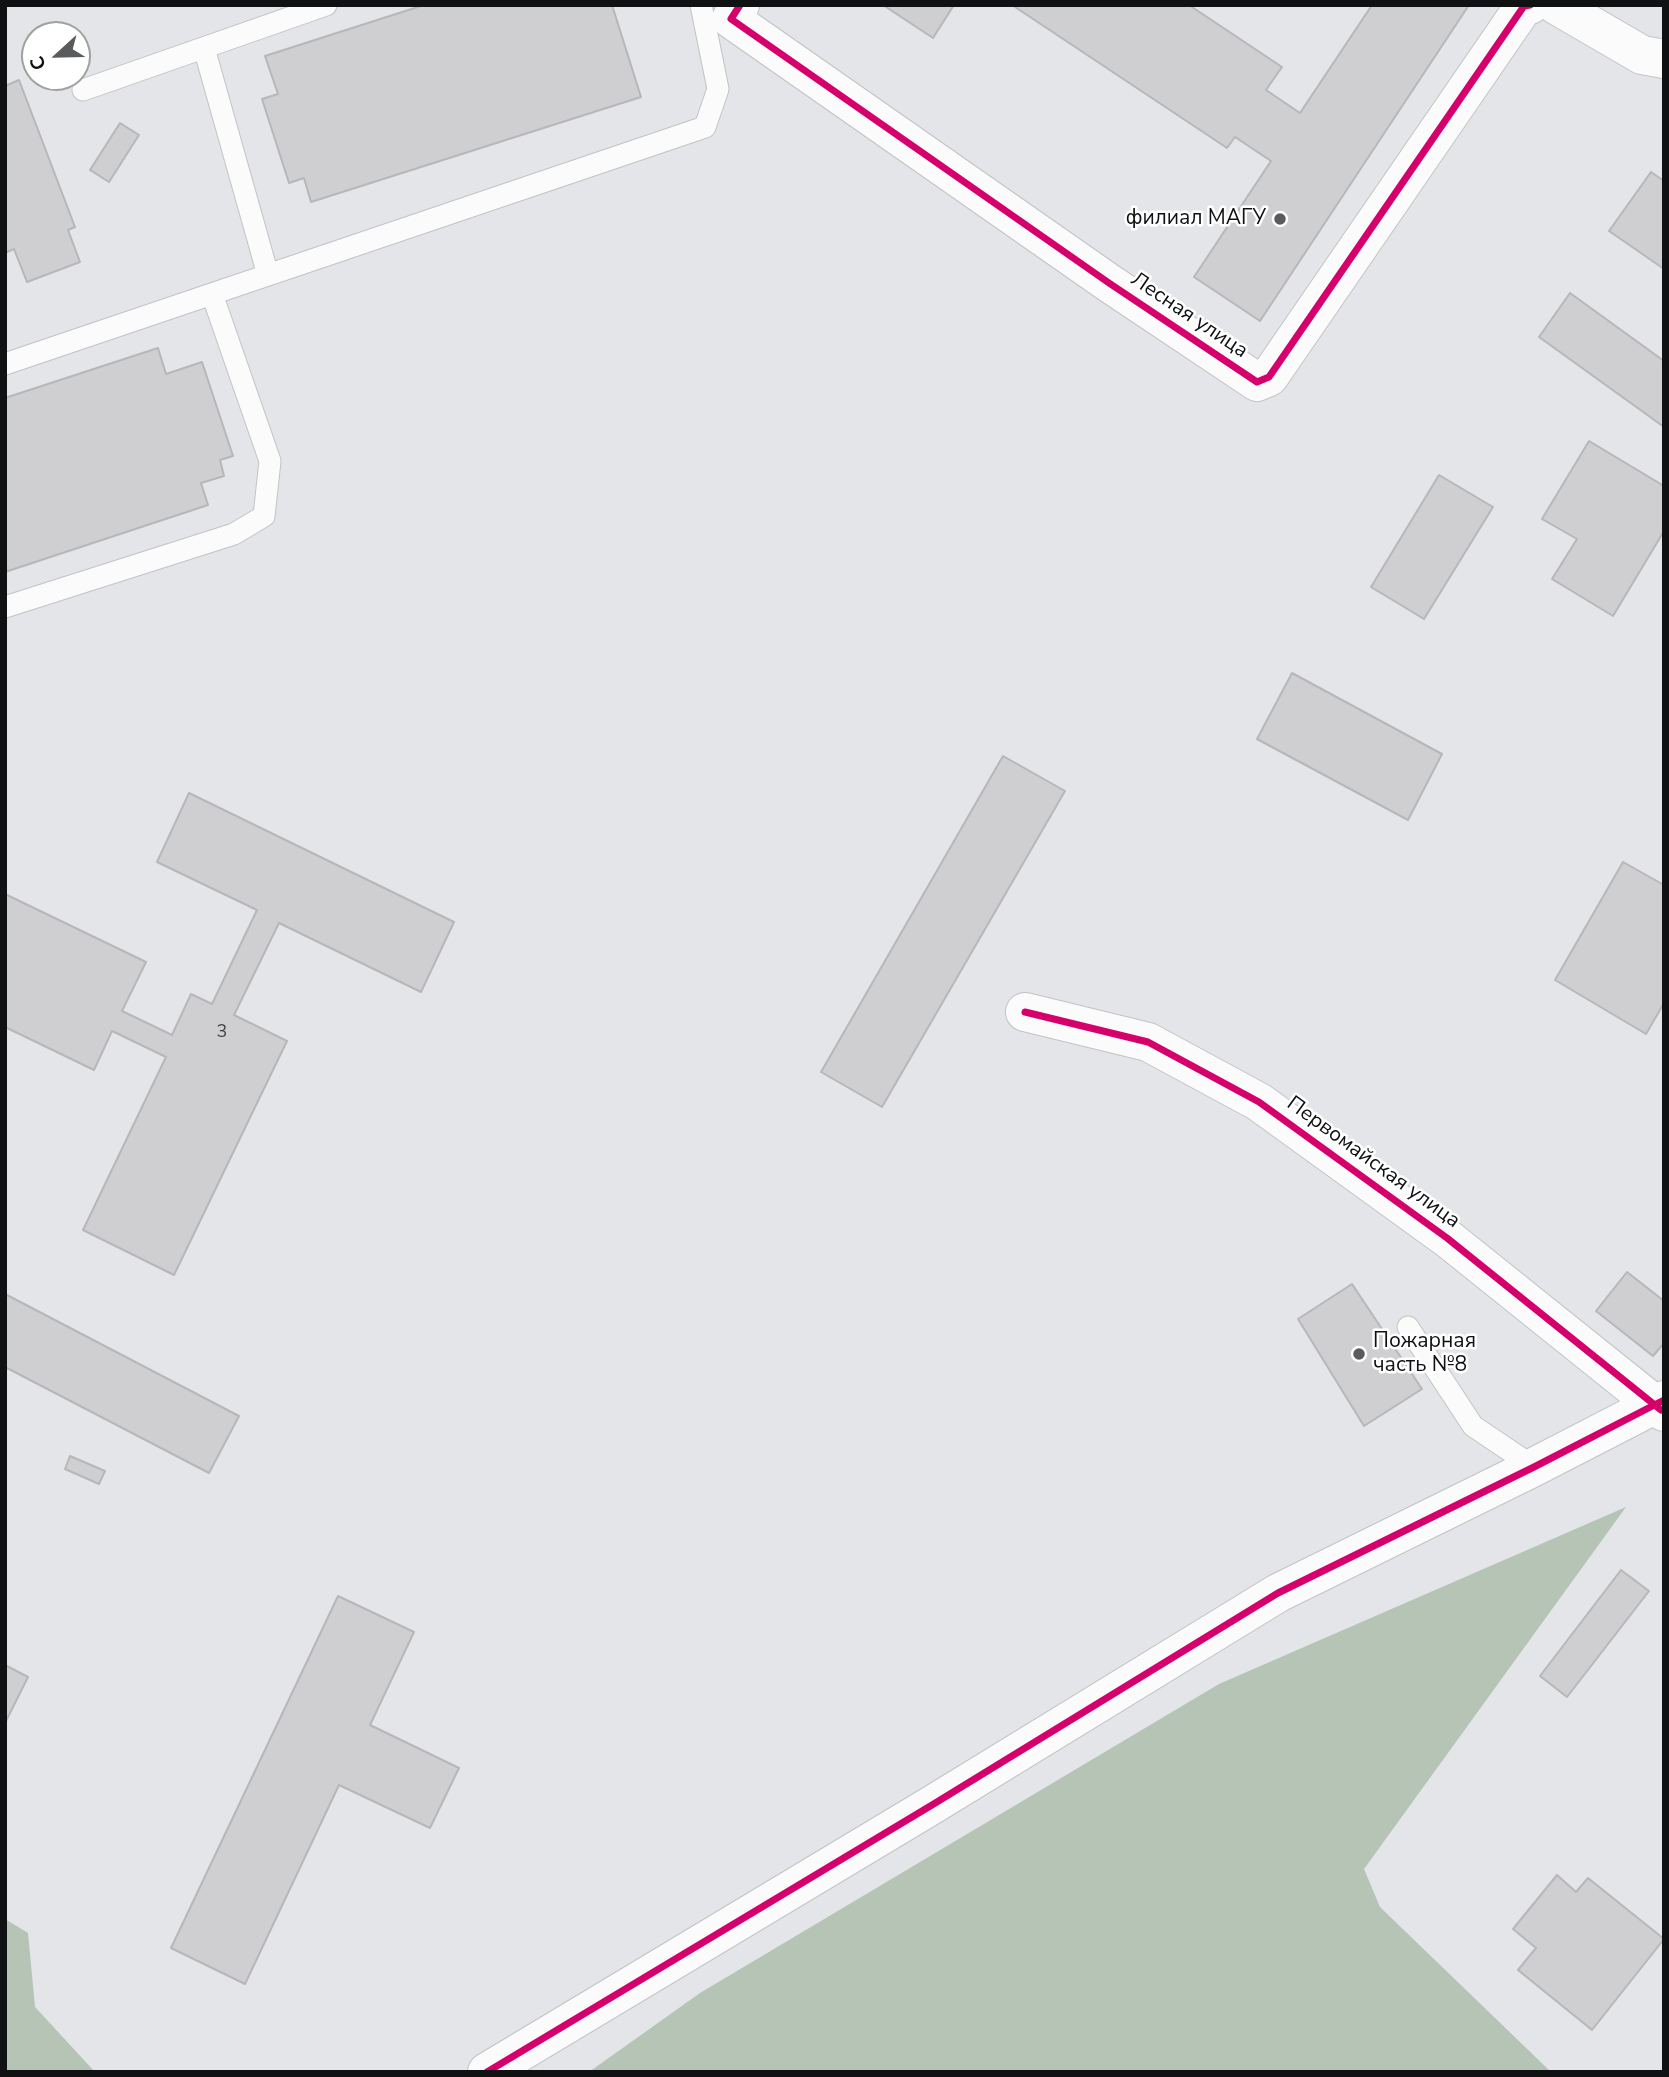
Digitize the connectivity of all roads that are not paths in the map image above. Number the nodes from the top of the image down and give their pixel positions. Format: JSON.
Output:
{"nodes":[{"id":1,"x":326,"y":5,"type":"edge"},
{"id":2,"x":1530,"y":5,"type":"edge"},
{"id":3,"x":1556,"y":5,"type":"edge"},
{"id":4,"x":721,"y":9,"type":"edge"},
{"id":5,"x":204,"y":48,"type":"junction"},
{"id":6,"x":1664,"y":59,"type":"edge"},
{"id":7,"x":91,"y":87,"type":"edge"},
{"id":8,"x":268,"y":275,"type":"junction"},
{"id":9,"x":212,"y":294,"type":"junction"},
{"id":10,"x":5,"y":364,"type":"edge"},
{"id":11,"x":5,"y":607,"type":"edge"},
{"id":12,"x":1025,"y":1012,"type":"dead end"},
{"id":13,"x":1408,"y":1327,"type":"dead end"},
{"id":14,"x":1661,"y":1405,"type":"edge"},
{"id":15,"x":1534,"y":1467,"type":"junction"},
{"id":16,"x":487,"y":2072,"type":"edge"}],
"edges":[{"from":1,"to":5,"type":"lane"},
{"from":2,"to":4,"type":"street","name":"Лесная улица"},
{"from":3,"to":6,"type":"street"},
{"from":4,"to":8,"type":"lane"},
{"from":5,"to":7,"type":"lane"},
{"from":5,"to":8,"type":"lane"},
{"from":8,"to":9,"type":"lane"},
{"from":9,"to":10,"type":"lane"},
{"from":9,"to":11,"type":"lane"},
{"from":12,"to":14,"type":"street","name":"Первомайская улица"},
{"from":13,"to":15,"type":"lane"},
{"from":14,"to":15,"type":"street"},
{"from":15,"to":16,"type":"street"}]}
